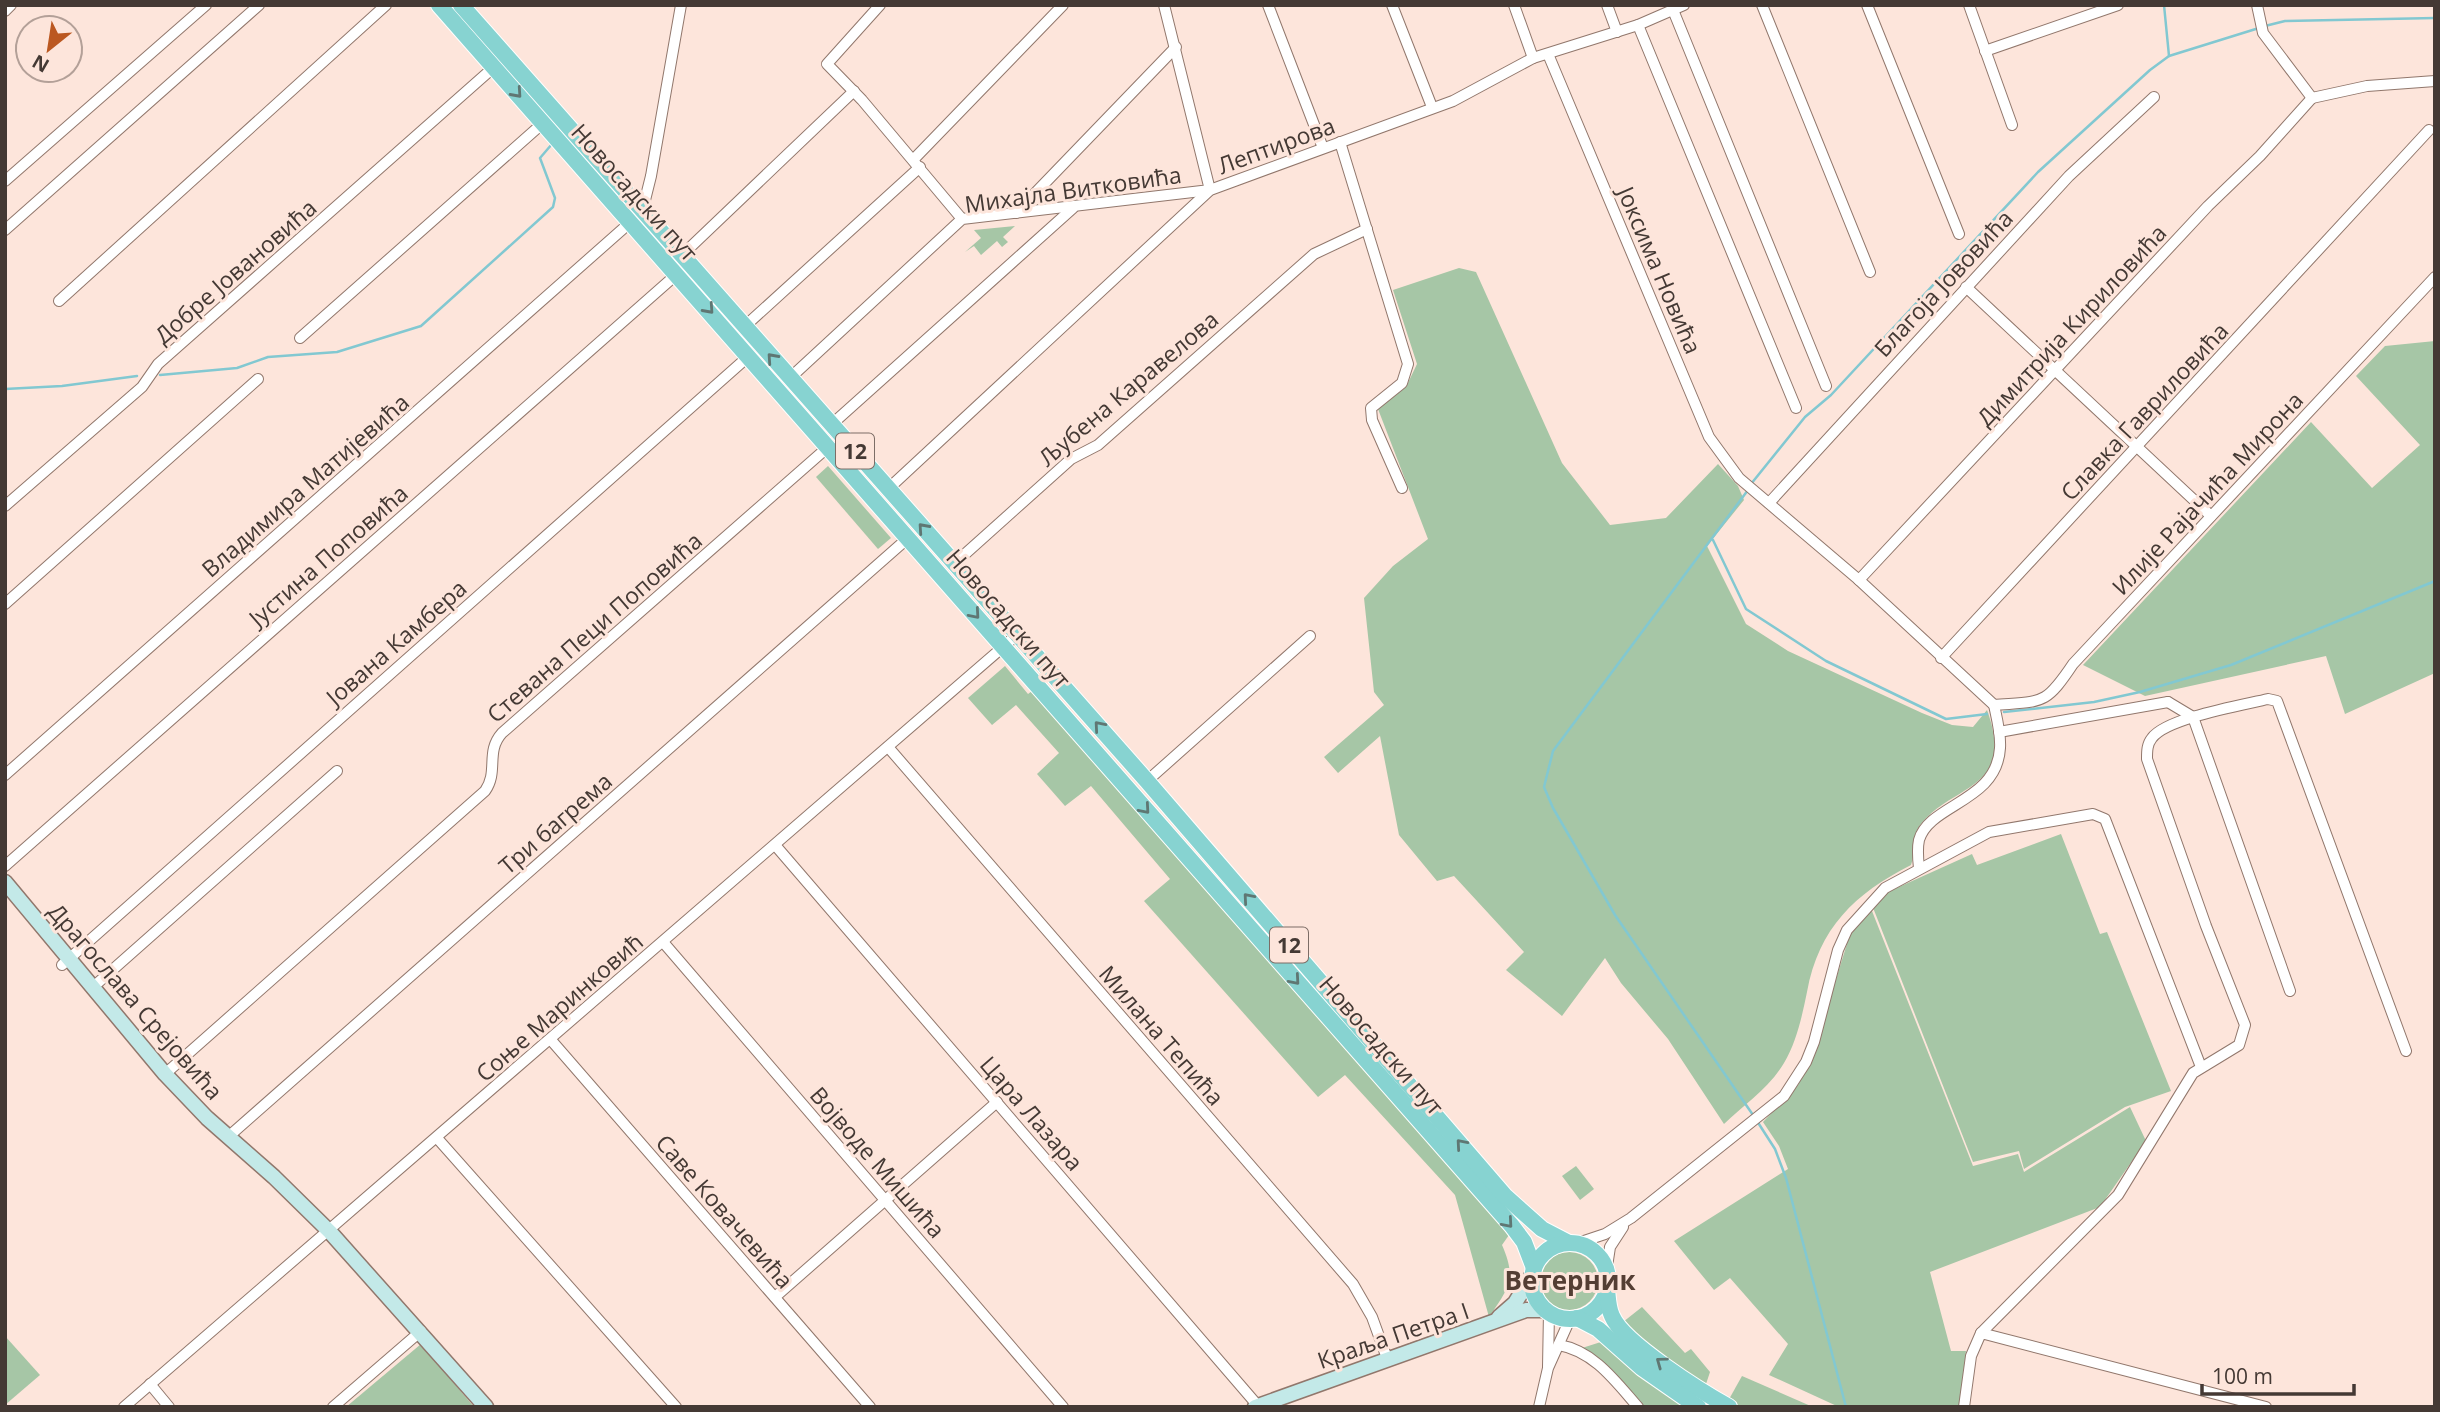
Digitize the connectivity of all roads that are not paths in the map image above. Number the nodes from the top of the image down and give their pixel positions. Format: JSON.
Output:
{"nodes":[{"id":1,"x":11,"y":5,"type":"edge"},
{"id":2,"x":206,"y":5,"type":"edge"},
{"id":3,"x":259,"y":5,"type":"edge"},
{"id":4,"x":386,"y":5,"type":"edge"},
{"id":5,"x":439,"y":5,"type":"edge"},
{"id":6,"x":461,"y":5,"type":"edge"},
{"id":7,"x":681,"y":5,"type":"edge"},
{"id":8,"x":880,"y":5,"type":"edge"},
{"id":9,"x":1063,"y":5,"type":"edge"},
{"id":10,"x":1164,"y":5,"type":"edge"},
{"id":11,"x":1268,"y":5,"type":"edge"},
{"id":12,"x":1392,"y":5,"type":"edge"},
{"id":13,"x":1514,"y":5,"type":"edge"},
{"id":14,"x":1607,"y":5,"type":"edge"},
{"id":15,"x":1685,"y":5,"type":"edge"},
{"id":16,"x":1762,"y":5,"type":"edge"},
{"id":17,"x":1867,"y":5,"type":"edge"},
{"id":18,"x":1969,"y":5,"type":"edge"},
{"id":19,"x":2118,"y":5,"type":"edge"},
{"id":20,"x":2257,"y":5,"type":"edge"},
{"id":21,"x":5,"y":10,"type":"edge"},
{"id":22,"x":1673,"y":10,"type":"junction"},
{"id":23,"x":1638,"y":25,"type":"junction"},
{"id":24,"x":1617,"y":32,"type":"junction"},
{"id":25,"x":1176,"y":47,"type":"junction"},
{"id":26,"x":1985,"y":51,"type":"junction"},
{"id":27,"x":1548,"y":54,"type":"junction"},
{"id":28,"x":1534,"y":58,"type":"junction"},
{"id":29,"x":494,"y":67,"type":"junction"},
{"id":30,"x":2435,"y":81,"type":"edge"},
{"id":31,"x":854,"y":91,"type":"junction"},
{"id":32,"x":2154,"y":97,"type":"dead end"},
{"id":33,"x":2312,"y":98,"type":"junction"},
{"id":34,"x":1432,"y":107,"type":"junction"},
{"id":35,"x":543,"y":123,"type":"junction"},
{"id":36,"x":2012,"y":125,"type":"dead end"},
{"id":37,"x":2429,"y":130,"type":"dead end"},
{"id":38,"x":1340,"y":142,"type":"junction"},
{"id":39,"x":1322,"y":148,"type":"junction"},
{"id":40,"x":916,"y":163,"type":"junction"},
{"id":41,"x":5,"y":181,"type":"edge"},
{"id":42,"x":1210,"y":190,"type":"junction"},
{"id":43,"x":1074,"y":207,"type":"junction"},
{"id":44,"x":1015,"y":214,"type":"junction"},
{"id":45,"x":636,"y":217,"type":"junction"},
{"id":46,"x":962,"y":219,"type":"junction"},
{"id":47,"x":1367,"y":229,"type":"junction"},
{"id":48,"x":5,"y":230,"type":"edge"},
{"id":49,"x":1959,"y":234,"type":"dead end"},
{"id":50,"x":681,"y":256,"type":"junction"},
{"id":51,"x":1870,"y":272,"type":"dead end"},
{"id":52,"x":677,"y":274,"type":"junction"},
{"id":53,"x":2435,"y":277,"type":"edge"},
{"id":54,"x":1966,"y":287,"type":"junction"},
{"id":55,"x":60,"y":301,"type":"dead end"},
{"id":56,"x":744,"y":327,"type":"junction"},
{"id":57,"x":300,"y":338,"type":"dead end"},
{"id":58,"x":750,"y":355,"type":"junction"},
{"id":59,"x":2055,"y":370,"type":"junction"},
{"id":60,"x":790,"y":378,"type":"junction"},
{"id":61,"x":258,"y":379,"type":"dead end"},
{"id":62,"x":1826,"y":386,"type":"dead end"},
{"id":63,"x":1796,"y":408,"type":"dead end"},
{"id":64,"x":831,"y":425,"type":"junction"},
{"id":65,"x":828,"y":447,"type":"junction"},
{"id":66,"x":2137,"y":447,"type":"junction"},
{"id":67,"x":1402,"y":488,"type":"dead end"},
{"id":68,"x":888,"y":489,"type":"junction"},
{"id":69,"x":1769,"y":503,"type":"junction"},
{"id":70,"x":5,"y":506,"type":"edge"},
{"id":71,"x":2211,"y":516,"type":"junction"},
{"id":72,"x":908,"y":538,"type":"junction"},
{"id":73,"x":955,"y":563,"type":"junction"},
{"id":74,"x":1859,"y":580,"type":"junction"},
{"id":75,"x":5,"y":604,"type":"edge"},
{"id":76,"x":1018,"y":634,"type":"junction"},
{"id":77,"x":1310,"y":636,"type":"dead end"},
{"id":78,"x":1003,"y":647,"type":"junction"},
{"id":79,"x":1941,"y":659,"type":"junction"},
{"id":80,"x":2168,"y":702,"type":"junction"},
{"id":81,"x":1994,"y":705,"type":"junction"},
{"id":82,"x":2193,"y":717,"type":"junction"},
{"id":83,"x":2174,"y":725,"type":"junction"},
{"id":84,"x":1999,"y":732,"type":"junction"},
{"id":85,"x":888,"y":747,"type":"junction"},
{"id":86,"x":337,"y":771,"type":"dead end"},
{"id":87,"x":5,"y":775,"type":"edge"},
{"id":88,"x":1147,"y":781,"type":"junction"},
{"id":89,"x":775,"y":845,"type":"junction"},
{"id":90,"x":5,"y":866,"type":"edge"},
{"id":91,"x":1919,"y":867,"type":"junction"},
{"id":92,"x":5,"y":882,"type":"edge"},
{"id":93,"x":663,"y":942,"type":"junction"},
{"id":94,"x":65,"y":962,"type":"junction"},
{"id":95,"x":92,"y":988,"type":"junction"},
{"id":96,"x":2290,"y":991,"type":"dead end"},
{"id":97,"x":551,"y":1040,"type":"junction"},
{"id":98,"x":2406,"y":1051,"type":"dead end"},
{"id":99,"x":2201,"y":1067,"type":"junction"},
{"id":100,"x":165,"y":1074,"type":"junction"},
{"id":101,"x":997,"y":1102,"type":"junction"},
{"id":102,"x":228,"y":1137,"type":"junction"},
{"id":103,"x":437,"y":1138,"type":"junction"},
{"id":104,"x":886,"y":1201,"type":"junction"},
{"id":105,"x":1631,"y":1219,"type":"junction"},
{"id":106,"x":330,"y":1231,"type":"junction"},
{"id":107,"x":1572,"y":1244,"type":"junction"},
{"id":108,"x":1533,"y":1271,"type":"junction"},
{"id":109,"x":1607,"y":1280,"type":"junction"},
{"id":110,"x":775,"y":1297,"type":"junction"},
{"id":111,"x":1547,"y":1311,"type":"junction"},
{"id":112,"x":1573,"y":1318,"type":"junction"},
{"id":113,"x":1489,"y":1326,"type":"junction"},
{"id":114,"x":421,"y":1331,"type":"junction"},
{"id":115,"x":1981,"y":1333,"type":"junction"},
{"id":116,"x":1559,"y":1345,"type":"junction"},
{"id":117,"x":1388,"y":1361,"type":"junction"},
{"id":118,"x":1548,"y":1368,"type":"junction"},
{"id":119,"x":150,"y":1384,"type":"junction"},
{"id":120,"x":1257,"y":1406,"type":"edge"},
{"id":121,"x":124,"y":1407,"type":"edge"},
{"id":122,"x":169,"y":1407,"type":"edge"},
{"id":123,"x":333,"y":1407,"type":"edge"},
{"id":124,"x":486,"y":1407,"type":"edge"},
{"id":125,"x":676,"y":1407,"type":"edge"},
{"id":126,"x":870,"y":1407,"type":"edge"},
{"id":127,"x":1063,"y":1407,"type":"edge"},
{"id":128,"x":1539,"y":1407,"type":"edge"},
{"id":129,"x":1638,"y":1407,"type":"edge"},
{"id":130,"x":1698,"y":1407,"type":"edge"},
{"id":131,"x":1729,"y":1407,"type":"edge"},
{"id":132,"x":1964,"y":1407,"type":"edge"},
{"id":133,"x":2266,"y":1407,"type":"edge"}],
"edges":[{"from":1,"to":21,"type":"street"},
{"from":2,"to":41,"type":"street"},
{"from":3,"to":48,"type":"street"},
{"from":4,"to":55,"type":"street"},
{"from":5,"to":29,"type":"main road","name":"Новосадски пут","number":"12"},
{"from":6,"to":45,"type":"main road","name":"Новосадски пут","number":"12"},
{"from":7,"to":45,"type":"street"},
{"from":8,"to":31,"type":"street"},
{"from":9,"to":40,"type":"street"},
{"from":10,"to":25,"type":"street"},
{"from":11,"to":39,"type":"street"},
{"from":12,"to":34,"type":"street"},
{"from":13,"to":28,"type":"street"},
{"from":14,"to":24,"type":"street"},
{"from":15,"to":22,"type":"street","name":"Лептирова"},
{"from":16,"to":51,"type":"street"},
{"from":17,"to":49,"type":"street"},
{"from":18,"to":26,"type":"street"},
{"from":19,"to":26,"type":"street"},
{"from":20,"to":33,"type":"street"},
{"from":22,"to":23,"type":"street","name":"Лептирова"},
{"from":22,"to":62,"type":"street"},
{"from":23,"to":24,"type":"street","name":"Лептирова"},
{"from":23,"to":63,"type":"street"},
{"from":24,"to":27,"type":"street","name":"Лептирова"},
{"from":25,"to":42,"type":"street"},
{"from":25,"to":44,"type":"street"},
{"from":26,"to":36,"type":"street"},
{"from":27,"to":28,"type":"street","name":"Лептирова"},
{"from":27,"to":69,"type":"street","name":"Јоксима Новића"},
{"from":28,"to":34,"type":"street","name":"Лептирова"},
{"from":29,"to":35,"type":"main road","name":"Новосадски пут","number":"12","one_way":true},
{"from":29,"to":70,"type":"street","name":"Добре Јовановића"},
{"from":30,"to":33,"type":"street"},
{"from":31,"to":40,"type":"street"},
{"from":31,"to":50,"type":"street"},
{"from":32,"to":54,"type":"street","name":"Благоја Јововића"},
{"from":33,"to":59,"type":"street","name":"Димитрија Кириловића"},
{"from":34,"to":38,"type":"street","name":"Лептирова"},
{"from":35,"to":45,"type":"main road","name":"Новосадски пут","number":"12"},
{"from":35,"to":57,"type":"street"},
{"from":37,"to":66,"type":"street","name":"Славка Гавриловића"},
{"from":38,"to":39,"type":"street","name":"Лептирова"},
{"from":38,"to":47,"type":"street"},
{"from":39,"to":42,"type":"street","name":"Лептирова"},
{"from":40,"to":46,"type":"street"},
{"from":40,"to":56,"type":"street"},
{"from":42,"to":43,"type":"street","name":"Михајла Витковића"},
{"from":42,"to":68,"type":"street","name":"Лептирова"},
{"from":43,"to":44,"type":"street","name":"Михајла Витковића"},
{"from":43,"to":64,"type":"street"},
{"from":44,"to":46,"type":"street","name":"Михајла Витковића"},
{"from":45,"to":50,"type":"main road","name":"Новосадски пут","number":"12"},
{"from":45,"to":52,"type":"main road","name":"Новосадски пут","number":"12"},
{"from":45,"to":87,"type":"street","name":"Владимира Матијевића"},
{"from":46,"to":60,"type":"street","name":"Михајла Витковића"},
{"from":47,"to":67,"type":"street"},
{"from":47,"to":73,"type":"street","name":"Љубена Каравелова"},
{"from":50,"to":56,"type":"main road","name":"Новосадски пут","number":"12"},
{"from":52,"to":58,"type":"main road","name":"Новосадски пут","number":"12","one_way":true},
{"from":52,"to":90,"type":"street","name":"Јустина Поповића"},
{"from":53,"to":71,"type":"street","name":"Илије Рајачића Мирона"},
{"from":54,"to":59,"type":"street"},
{"from":54,"to":69,"type":"street","name":"Благоја Јововића"},
{"from":60,"to":56,"type":"main road","name":"Новосадски пут","number":"12","one_way":true},
{"from":58,"to":65,"type":"main road","name":"Новосадски пут","number":"12"},
{"from":58,"to":94,"type":"street","name":"Јована Камбера"},
{"from":59,"to":66,"type":"street"},
{"from":59,"to":74,"type":"street","name":"Димитрија Кириловића"},
{"from":60,"to":64,"type":"main road","name":"Новосадски пут","number":"12"},
{"from":61,"to":75,"type":"street"},
{"from":64,"to":68,"type":"main road","name":"Новосадски пут","number":"12"},
{"from":65,"to":72,"type":"main road","name":"Новосадски пут","number":"12"},
{"from":65,"to":100,"type":"street","name":"Стевана Пеци Поповића"},
{"from":66,"to":71,"type":"street"},
{"from":66,"to":79,"type":"street","name":"Славка Гавриловића"},
{"from":73,"to":68,"type":"main road","name":"Новосадски пут","number":"12","one_way":true},
{"from":69,"to":74,"type":"street","name":"Јоксима Новића"},
{"from":71,"to":81,"type":"street","name":"Илије Рајачића Мирона"},
{"from":72,"to":78,"type":"main road","name":"Новосадски пут","number":"12","one_way":true},
{"from":72,"to":102,"type":"street","name":"Три багрема"},
{"from":73,"to":76,"type":"main road","name":"Новосадски пут","number":"12"},
{"from":74,"to":79,"type":"street","name":"Јоксима Новића"},
{"from":76,"to":78,"type":"street","name":"Соње Маринковић"},
{"from":88,"to":76,"type":"main road","name":"Новосадски пут","number":"12","one_way":true},
{"from":77,"to":88,"type":"street"},
{"from":78,"to":85,"type":"street","name":"Соње Маринковић"},
{"from":78,"to":108,"type":"main road","name":"Новосадски пут","number":"12","one_way":true},
{"from":79,"to":81,"type":"street","name":"Јоксима Новића"},
{"from":80,"to":82,"type":"street"},
{"from":80,"to":83,"type":"street"},
{"from":80,"to":84,"type":"street"},
{"from":81,"to":84,"type":"street"},
{"from":82,"to":83,"type":"street"},
{"from":82,"to":96,"type":"street"},
{"from":82,"to":98,"type":"street"},
{"from":83,"to":99,"type":"street"},
{"from":84,"to":91,"type":"street"},
{"from":85,"to":89,"type":"street","name":"Соње Маринковић"},
{"from":85,"to":117,"type":"street","name":"Милана Тепића"},
{"from":86,"to":95,"type":"street"},
{"from":107,"to":88,"type":"main road","name":"Новосадски пут","number":"12","one_way":true},
{"from":89,"to":93,"type":"street","name":"Соње Маринковић"},
{"from":89,"to":101,"type":"street","name":"Цара Лазара"},
{"from":91,"to":99,"type":"street"},
{"from":91,"to":105,"type":"street"},
{"from":92,"to":94,"type":"street","name":"Драгослава Срејовића"},
{"from":93,"to":97,"type":"street","name":"Соње Маринковић"},
{"from":93,"to":104,"type":"street","name":"Војводе Мишића"},
{"from":94,"to":95,"type":"street","name":"Драгослава Срејовића"},
{"from":95,"to":100,"type":"street","name":"Драгослава Срејовића"},
{"from":97,"to":103,"type":"street","name":"Соње Маринковић"},
{"from":97,"to":110,"type":"street","name":"Саве Ковачевића"},
{"from":99,"to":115,"type":"street"},
{"from":100,"to":102,"type":"street","name":"Драгослава Срејовића"},
{"from":101,"to":104,"type":"street"},
{"from":101,"to":120,"type":"street","name":"Цара Лазара"},
{"from":102,"to":106,"type":"street","name":"Драгослава Срејовића"},
{"from":103,"to":106,"type":"street","name":"Соње Маринковић"},
{"from":103,"to":125,"type":"street"},
{"from":104,"to":110,"type":"street"},
{"from":104,"to":127,"type":"street","name":"Војводе Мишића"},
{"from":105,"to":107,"type":"street"},
{"from":105,"to":109,"type":"street"},
{"from":106,"to":114,"type":"street","name":"Драгослава Срејовића"},
{"from":106,"to":119,"type":"street","name":"Соње Маринковић"},
{"from":107,"to":108,"type":"main road"},
{"from":107,"to":109,"type":"main road","number":"12"},
{"from":108,"to":111,"type":"main road","number":"12"},
{"from":108,"to":113,"type":"street"},
{"from":109,"to":112,"type":"main road"},
{"from":131,"to":109,"type":"main road","number":"12","one_way":true},
{"from":110,"to":126,"type":"street","name":"Саве Ковачевића"},
{"from":111,"to":112,"type":"main road"},
{"from":111,"to":113,"type":"street","name":"Краља Петра I"},
{"from":111,"to":118,"type":"street"},
{"from":112,"to":116,"type":"street"},
{"from":112,"to":130,"type":"main road"},
{"from":113,"to":117,"type":"street","name":"Краља Петра I"},
{"from":114,"to":123,"type":"street"},
{"from":114,"to":124,"type":"street","name":"Драгослава Срејовића"},
{"from":115,"to":132,"type":"street"},
{"from":115,"to":133,"type":"street"},
{"from":116,"to":118,"type":"street"},
{"from":116,"to":129,"type":"street"},
{"from":117,"to":120,"type":"street","name":"Краља Петра I"},
{"from":118,"to":128,"type":"street"},
{"from":119,"to":121,"type":"street","name":"Соње Маринковић"},
{"from":119,"to":122,"type":"street"}]}
